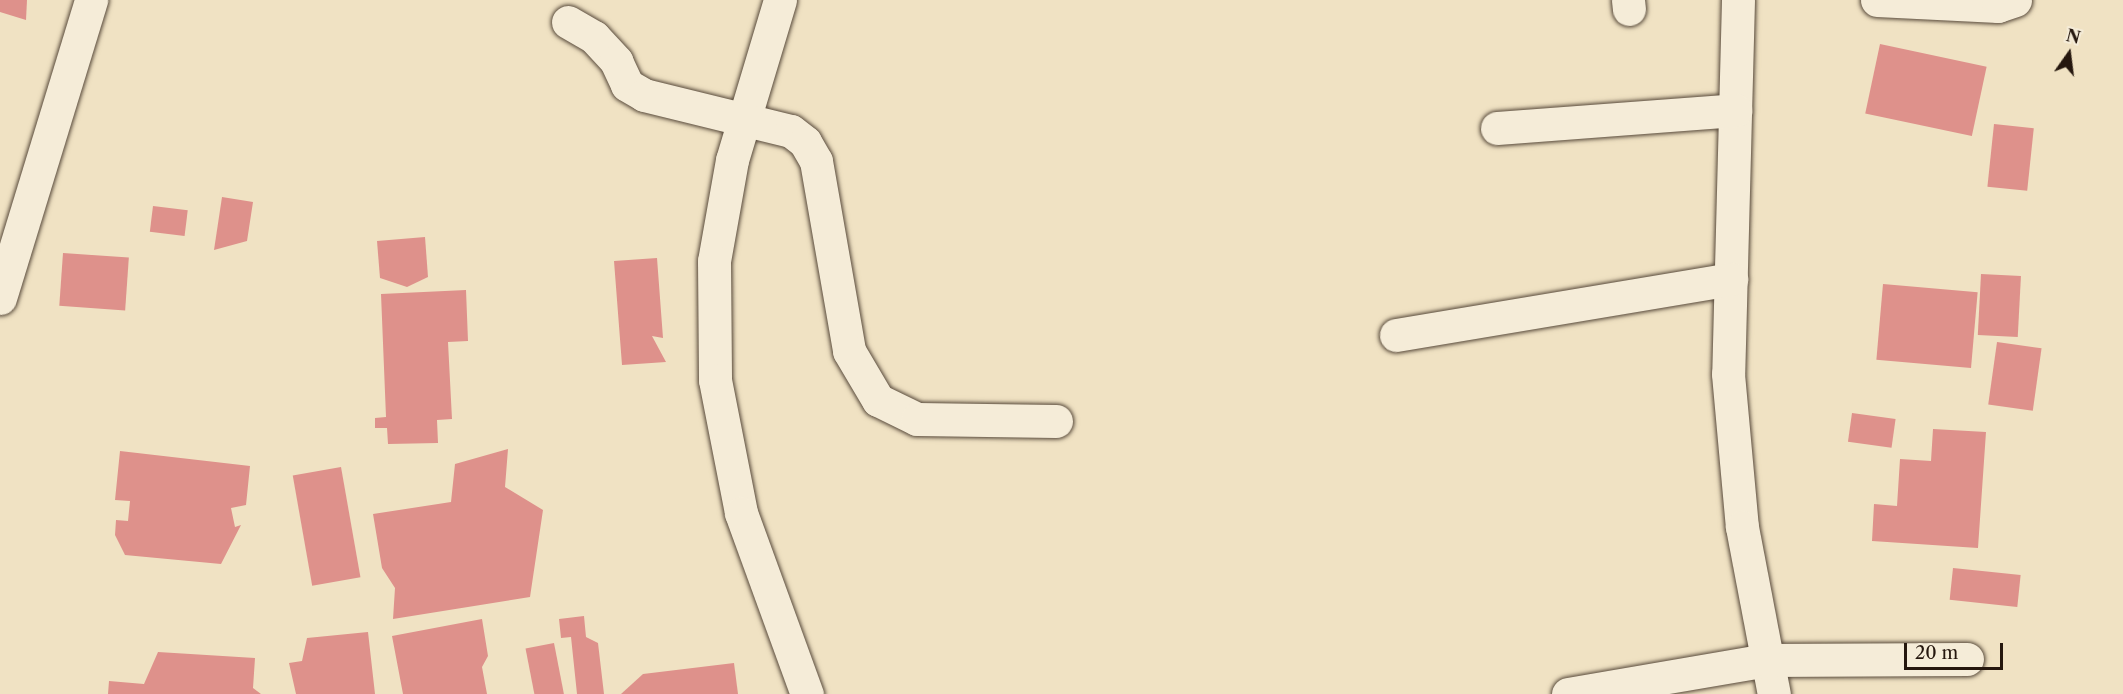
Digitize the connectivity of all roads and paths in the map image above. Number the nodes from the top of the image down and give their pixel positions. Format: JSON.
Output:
{"nodes":[{"id":1,"x":91,"y":0,"type":"edge"},
{"id":2,"x":780,"y":0,"type":"edge"},
{"id":3,"x":1738,"y":0,"type":"edge"},
{"id":4,"x":1877,"y":0,"type":"edge"},
{"id":5,"x":2015,"y":0,"type":"edge"},
{"id":6,"x":568,"y":22,"type":"dead end"},
{"id":7,"x":1735,"y":110,"type":"junction"},
{"id":8,"x":744,"y":122,"type":"junction"},
{"id":9,"x":1497,"y":128,"type":"dead end"},
{"id":10,"x":1731,"y":279,"type":"junction"},
{"id":11,"x":0,"y":298,"type":"edge"},
{"id":12,"x":1396,"y":335,"type":"dead end"},
{"id":13,"x":1056,"y":421,"type":"dead end"},
{"id":14,"x":1967,"y":659,"type":"dead end"},
{"id":15,"x":1766,"y":660,"type":"junction"},
{"id":16,"x":1638,"y":688,"type":"edge"},
{"id":17,"x":807,"y":694,"type":"edge"},
{"id":18,"x":1568,"y":694,"type":"edge"},
{"id":19,"x":1774,"y":694,"type":"edge"}],
"edges":[{"from":1,"to":11,"type":"street"},
{"from":2,"to":8,"type":"street"},
{"from":3,"to":7,"type":"street"},
{"from":4,"to":5,"type":"street"},
{"from":6,"to":8,"type":"street"},
{"from":7,"to":9,"type":"street"},
{"from":7,"to":10,"type":"street"},
{"from":8,"to":13,"type":"street"},
{"from":8,"to":17,"type":"street"},
{"from":10,"to":12,"type":"street"},
{"from":10,"to":15,"type":"street"},
{"from":14,"to":15,"type":"street"},
{"from":15,"to":16,"type":"street"},
{"from":15,"to":19,"type":"street"},
{"from":16,"to":18,"type":"street"}]}
